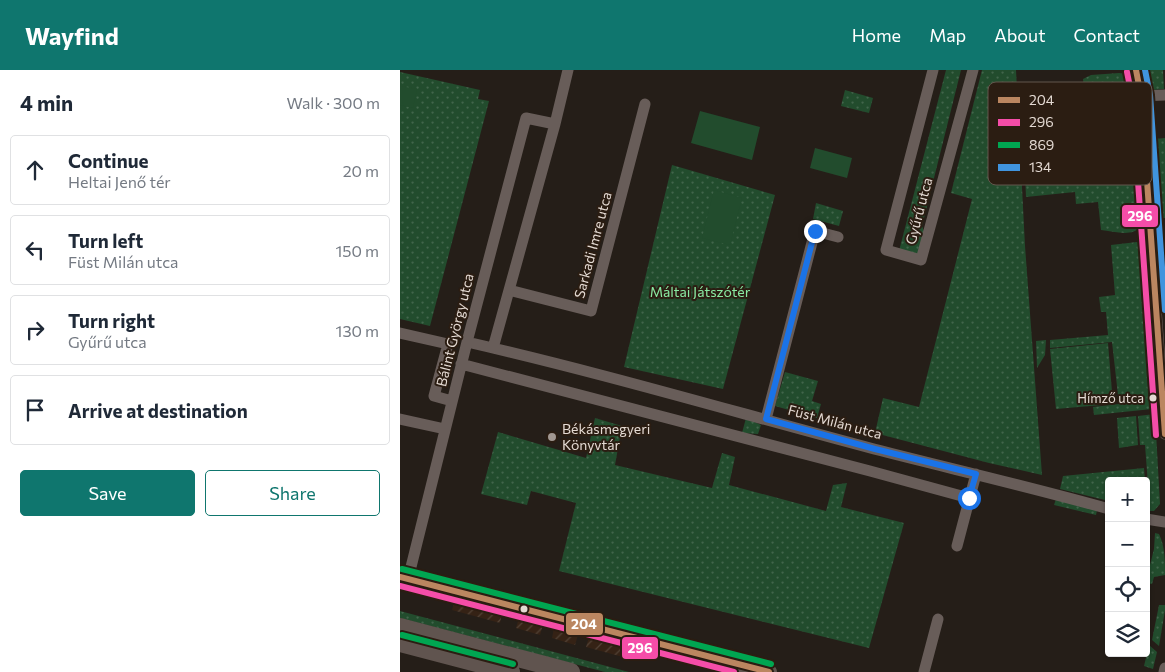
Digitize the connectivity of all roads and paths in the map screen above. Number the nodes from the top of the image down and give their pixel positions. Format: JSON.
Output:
{"nodes":[{"id":1,"x":568,"y":70,"type":"edge"},
{"id":2,"x":932,"y":70,"type":"edge"},
{"id":3,"x":973,"y":70,"type":"edge"},
{"id":4,"x":1165,"y":95,"type":"edge"},
{"id":5,"x":1152,"y":96,"type":"edge"},
{"id":6,"x":645,"y":104,"type":"dead end"},
{"id":7,"x":555,"y":124,"type":"junction"},
{"id":8,"x":1150,"y":185,"type":"edge"},
{"id":9,"x":838,"y":237,"type":"dead end"},
{"id":10,"x":509,"y":290,"type":"junction"},
{"id":11,"x":1160,"y":294,"type":"edge"},
{"id":12,"x":400,"y":333,"type":"edge"},
{"id":13,"x":467,"y":342,"type":"junction"},
{"id":14,"x":493,"y":348,"type":"junction"},
{"id":15,"x":462,"y":364,"type":"junction"},
{"id":16,"x":452,"y":401,"type":"junction"},
{"id":17,"x":400,"y":419,"type":"edge"},
{"id":18,"x":766,"y":419,"type":"junction"},
{"id":19,"x":445,"y":429,"type":"junction"},
{"id":20,"x":1165,"y":434,"type":"edge"},
{"id":21,"x":976,"y":474,"type":"junction"},
{"id":22,"x":969,"y":498,"type":"junction"},
{"id":23,"x":1105,"y":507,"type":"edge"},
{"id":24,"x":1150,"y":520,"type":"edge"},
{"id":25,"x":1165,"y":522,"type":"edge"},
{"id":26,"x":957,"y":546,"type":"dead end"},
{"id":27,"x":404,"y":578,"type":"edge"},
{"id":28,"x":938,"y":619,"type":"dead end"},
{"id":29,"x":400,"y":627,"type":"edge"},
{"id":30,"x":400,"y":643,"type":"edge"},
{"id":31,"x":1165,"y":668,"type":"edge"},
{"id":32,"x":510,"y":672,"type":"edge"},
{"id":33,"x":571,"y":672,"type":"edge"},
{"id":34,"x":769,"y":672,"type":"edge"},
{"id":35,"x":924,"y":672,"type":"edge"},
{"id":36,"x":1164,"y":672,"type":"edge"}],
"edges":[{"from":1,"to":7,"type":"street"},
{"from":2,"to":3,"type":"street","name":"Gyűrű utca"},
{"from":4,"to":5,"type":"street"},
{"from":6,"to":10,"type":"street","name":"Sarkadi Imre utca"},
{"from":7,"to":10,"type":"street"},
{"from":7,"to":13,"type":"street","name":"Bálint György utca"},
{"from":8,"to":11,"type":"street"},
{"from":9,"to":18,"type":"street"},
{"from":10,"to":14,"type":"street"},
{"from":11,"to":20,"type":"street"},
{"from":12,"to":16,"type":"street"},
{"from":13,"to":14,"type":"street","name":"Füst Milán utca"},
{"from":13,"to":15,"type":"street","name":"Bálint György utca"},
{"from":14,"to":18,"type":"street","name":"Füst Milán utca"},
{"from":15,"to":16,"type":"street","name":"Bálint György utca"},
{"from":15,"to":22,"type":"street"},
{"from":16,"to":19,"type":"street","name":"Bálint György utca"},
{"from":17,"to":19,"type":"street"},
{"from":18,"to":21,"type":"street","name":"Füst Milán utca"},
{"from":19,"to":27,"type":"street","name":"Bálint György utca"},
{"from":21,"to":22,"type":"street"},
{"from":21,"to":23,"type":"street","name":"Füst Milán utca"},
{"from":22,"to":26,"type":"street"},
{"from":24,"to":25,"type":"street"},
{"from":27,"to":34,"type":"street"},
{"from":28,"to":35,"type":"street"},
{"from":29,"to":33,"type":"main road"},
{"from":30,"to":32,"type":"main road"},
{"from":31,"to":36,"type":"street"}]}
